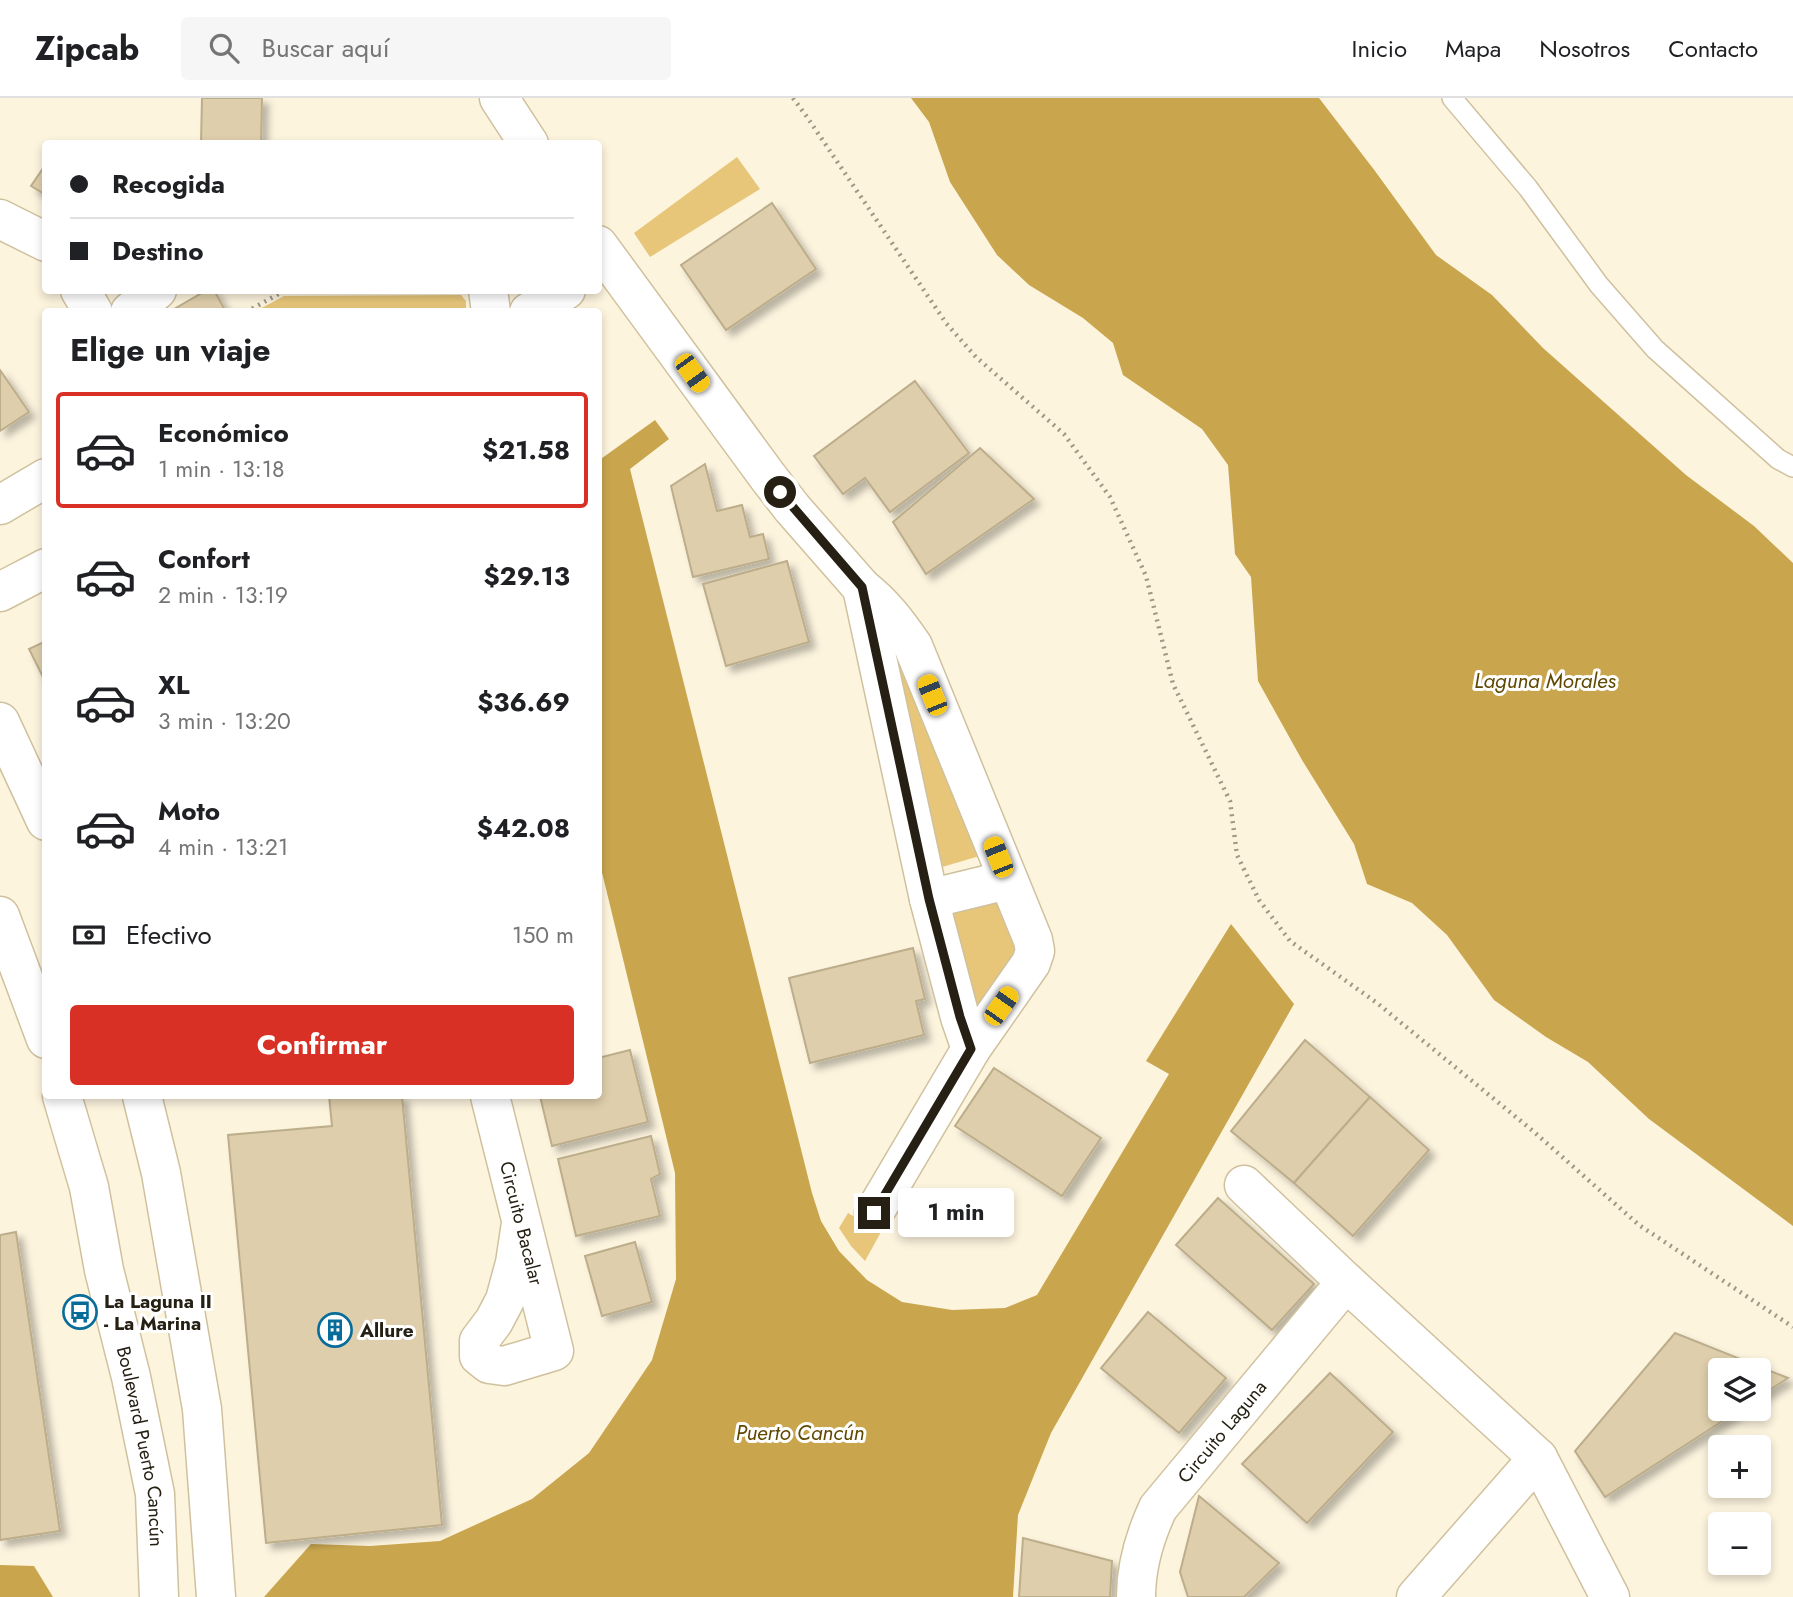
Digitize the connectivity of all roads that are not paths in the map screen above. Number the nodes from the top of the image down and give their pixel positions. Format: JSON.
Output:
{"nodes":[{"id":1,"x":499,"y":98,"type":"edge"},
{"id":2,"x":1452,"y":98,"type":"edge"},
{"id":3,"x":527,"y":140,"type":"edge"},
{"id":4,"x":0,"y":219,"type":"edge"},
{"id":5,"x":42,"y":240,"type":"edge"},
{"id":6,"x":602,"y":262,"type":"edge"},
{"id":7,"x":152,"y":294,"type":"edge"},
{"id":8,"x":559,"y":294,"type":"edge"},
{"id":9,"x":135,"y":308,"type":"edge"},
{"id":10,"x":536,"y":308,"type":"edge"},
{"id":11,"x":1793,"y":467,"type":"edge"},
{"id":12,"x":42,"y":480,"type":"edge"},
{"id":13,"x":0,"y":505,"type":"edge"},
{"id":14,"x":42,"y":570,"type":"edge"},
{"id":15,"x":862,"y":587,"type":"junction"},
{"id":16,"x":0,"y":592,"type":"edge"},
{"id":17,"x":0,"y":722,"type":"edge"},
{"id":18,"x":42,"y":812,"type":"edge"},
{"id":19,"x":1007,"y":880,"type":"junction"},
{"id":20,"x":929,"y":899,"type":"junction"},
{"id":21,"x":0,"y":916,"type":"edge"},
{"id":22,"x":42,"y":1028,"type":"edge"},
{"id":23,"x":971,"y":1049,"type":"junction"},
{"id":24,"x":63,"y":1099,"type":"edge"},
{"id":25,"x":143,"y":1099,"type":"edge"},
{"id":26,"x":490,"y":1099,"type":"edge"},
{"id":27,"x":1244,"y":1185,"type":"dead end"},
{"id":28,"x":874,"y":1213,"type":"dead end"},
{"id":29,"x":521,"y":1223,"type":"junction"},
{"id":30,"x":1346,"y":1282,"type":"junction"},
{"id":31,"x":1538,"y":1458,"type":"junction"},
{"id":32,"x":216,"y":1594,"type":"edge"},
{"id":33,"x":160,"y":1595,"type":"edge"},
{"id":34,"x":1136,"y":1597,"type":"edge"},
{"id":35,"x":1416,"y":1597,"type":"edge"},
{"id":36,"x":1609,"y":1597,"type":"edge"}],
"edges":[{"from":1,"to":3,"type":"street"},
{"from":2,"to":11,"type":"lane"},
{"from":4,"to":5,"type":"street"},
{"from":6,"to":15,"type":"street"},
{"from":7,"to":9,"type":"street"},
{"from":8,"to":10,"type":"street"},
{"from":12,"to":13,"type":"street"},
{"from":14,"to":16,"type":"street"},
{"from":15,"to":19,"type":"street"},
{"from":15,"to":20,"type":"street"},
{"from":17,"to":18,"type":"street"},
{"from":19,"to":20,"type":"street"},
{"from":19,"to":23,"type":"street"},
{"from":20,"to":23,"type":"street"},
{"from":21,"to":22,"type":"street"},
{"from":23,"to":28,"type":"street"},
{"from":24,"to":33,"type":"street","name":"Boulevard Puerto Cancún"},
{"from":25,"to":32,"type":"street"},
{"from":26,"to":29,"type":"street","name":"Circuito Bacalar"},
{"from":27,"to":30,"type":"street"},
{"from":29,"to":29,"type":"street","name":"Circuito Bacalar"},
{"from":30,"to":31,"type":"street"},
{"from":30,"to":34,"type":"street","name":"Circuito Laguna"},
{"from":31,"to":35,"type":"street"},
{"from":31,"to":36,"type":"street"}]}
